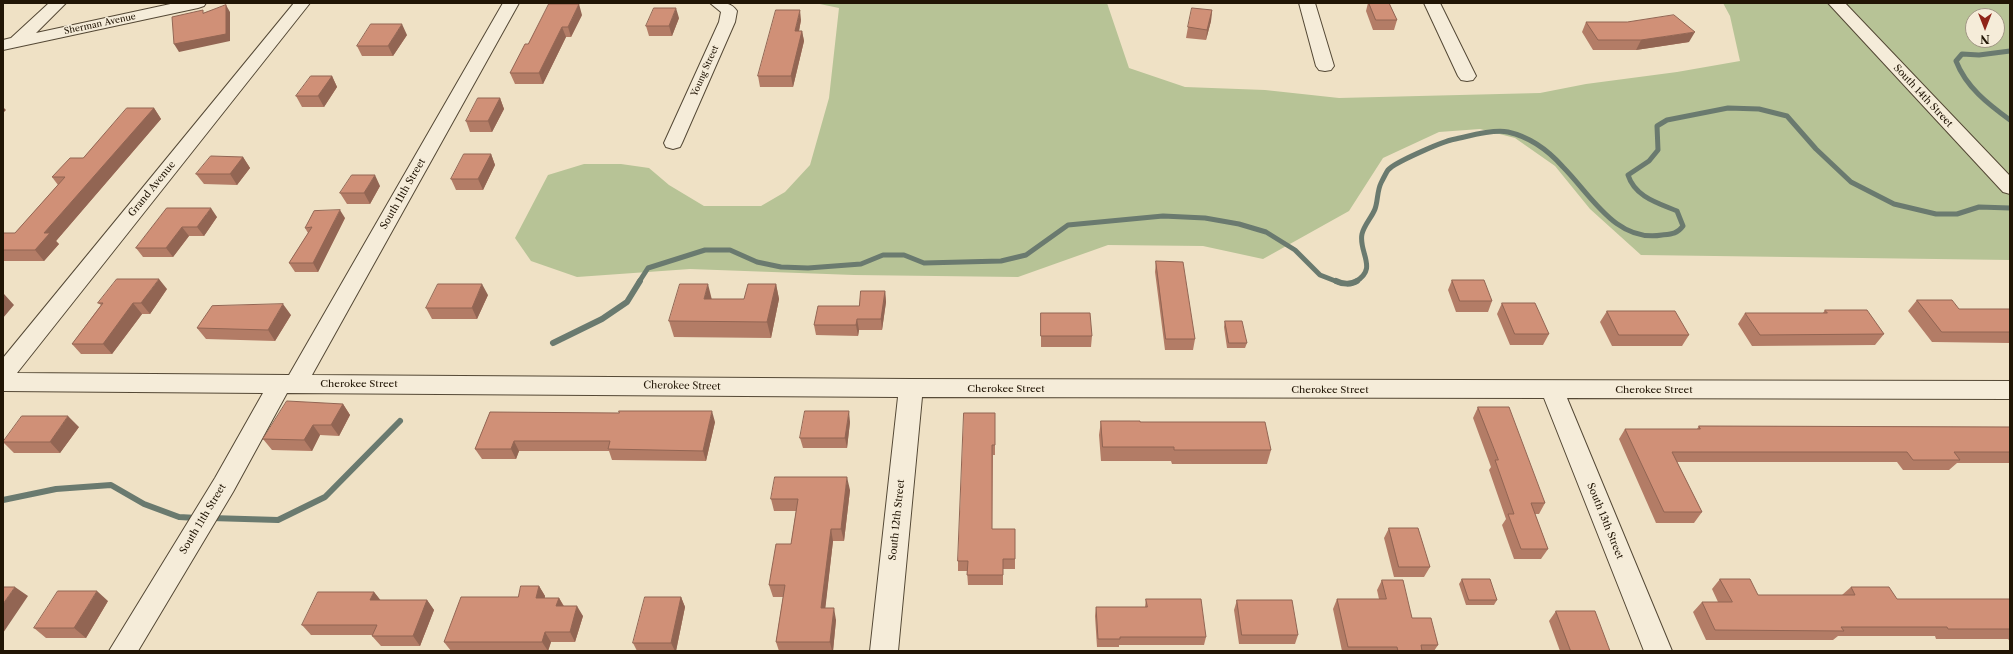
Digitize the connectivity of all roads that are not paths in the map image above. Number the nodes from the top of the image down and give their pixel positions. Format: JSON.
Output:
{"nodes":[{"id":1,"x":58,"y":3,"type":"edge"},
{"id":2,"x":198,"y":3,"type":"edge"},
{"id":3,"x":302,"y":3,"type":"edge"},
{"id":4,"x":511,"y":3,"type":"edge"},
{"id":5,"x":718,"y":3,"type":"edge"},
{"id":6,"x":1307,"y":3,"type":"edge"},
{"id":7,"x":1432,"y":3,"type":"edge"},
{"id":8,"x":1836,"y":3,"type":"edge"},
{"id":9,"x":10,"y":44,"type":"edge"},
{"id":10,"x":3,"y":55,"type":"edge"},
{"id":11,"x":1325,"y":66,"type":"dead end"},
{"id":12,"x":1466,"y":76,"type":"dead end"},
{"id":13,"x":673,"y":143,"type":"dead end"},
{"id":14,"x":2010,"y":188,"type":"edge"},
{"id":15,"x":3,"y":374,"type":"edge"},
{"id":16,"x":3,"y":382,"type":"edge"},
{"id":17,"x":288,"y":384,"type":"junction"},
{"id":18,"x":911,"y":388,"type":"junction"},
{"id":19,"x":1552,"y":390,"type":"junction"},
{"id":20,"x":2010,"y":390,"type":"edge"},
{"id":21,"x":123,"y":651,"type":"edge"},
{"id":22,"x":884,"y":651,"type":"edge"},
{"id":23,"x":1658,"y":651,"type":"edge"}],
"edges":[{"from":1,"to":9,"type":"street"},
{"from":2,"to":9,"type":"street","name":"Sherman Avenue"},
{"from":3,"to":15,"type":"street","name":"Grand Avenue"},
{"from":4,"to":17,"type":"street","name":"South 11th Street"},
{"from":5,"to":13,"type":"street","name":"Young Street"},
{"from":6,"to":11,"type":"street"},
{"from":7,"to":12,"type":"street"},
{"from":8,"to":14,"type":"street","name":"South 14th Street"},
{"from":9,"to":10,"type":"street"},
{"from":16,"to":17,"type":"street","name":"Cherokee Street"},
{"from":17,"to":18,"type":"street","name":"Cherokee Street"},
{"from":17,"to":21,"type":"street","name":"South 11th Street"},
{"from":18,"to":19,"type":"street","name":"Cherokee Street"},
{"from":18,"to":22,"type":"street","name":"South 12th Street"},
{"from":19,"to":20,"type":"street","name":"Cherokee Street"},
{"from":19,"to":23,"type":"street","name":"South 13th Street"}]}
